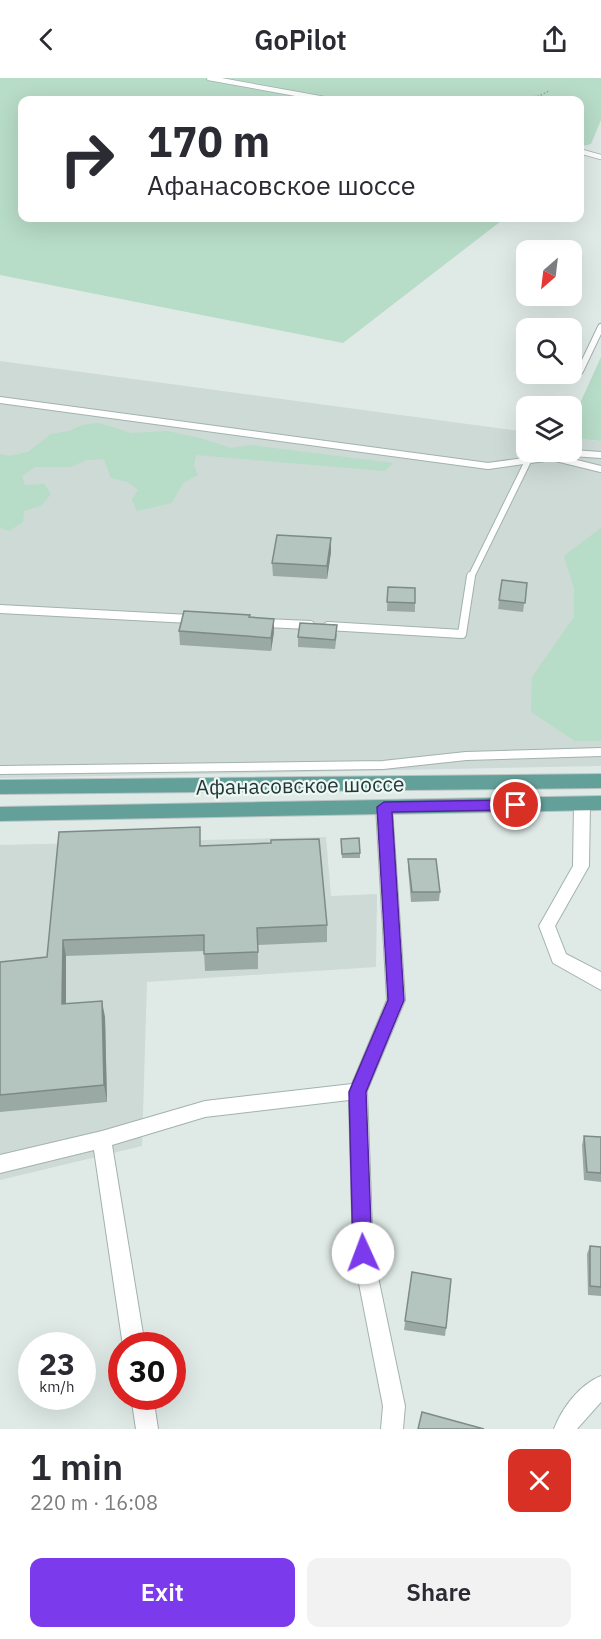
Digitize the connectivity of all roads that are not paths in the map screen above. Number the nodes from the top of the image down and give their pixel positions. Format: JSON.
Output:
{"nodes":[{"id":1,"x":209,"y":78,"type":"edge"},
{"id":2,"x":308,"y":96,"type":"edge"},
{"id":3,"x":584,"y":152,"type":"edge"},
{"id":4,"x":601,"y":157,"type":"edge"},
{"id":5,"x":601,"y":327,"type":"edge"},
{"id":6,"x":582,"y":367,"type":"edge"},
{"id":7,"x":0,"y":400,"type":"edge"},
{"id":8,"x":582,"y":453,"type":"edge"},
{"id":9,"x":601,"y":454,"type":"edge"},
{"id":10,"x":523,"y":462,"type":"edge"},
{"id":11,"x":527,"y":462,"type":"edge"},
{"id":12,"x":571,"y":462,"type":"edge"},
{"id":13,"x":601,"y":469,"type":"edge"},
{"id":14,"x":0,"y":609,"type":"edge"},
{"id":15,"x":201,"y":620,"type":"edge"},
{"id":16,"x":261,"y":623,"type":"edge"},
{"id":17,"x":601,"y":752,"type":"edge"},
{"id":18,"x":0,"y":770,"type":"edge"},
{"id":19,"x":601,"y":781,"type":"edge"},
{"id":20,"x":0,"y":788,"type":"edge"},
{"id":21,"x":592,"y":803,"type":"edge"},
{"id":22,"x":384,"y":807,"type":"junction"},
{"id":23,"x":0,"y":814,"type":"edge"},
{"id":24,"x":601,"y":983,"type":"edge"},
{"id":25,"x":358,"y":1092,"type":"junction"},
{"id":26,"x":102,"y":1140,"type":"junction"},
{"id":27,"x":0,"y":1164,"type":"edge"},
{"id":28,"x":132,"y":1332,"type":"edge"},
{"id":29,"x":601,"y":1387,"type":"edge"},
{"id":30,"x":144,"y":1410,"type":"edge"},
{"id":31,"x":147,"y":1429,"type":"edge"},
{"id":32,"x":392,"y":1429,"type":"edge"},
{"id":33,"x":565,"y":1429,"type":"edge"}],
"edges":[{"from":1,"to":2,"type":"lane"},
{"from":3,"to":4,"type":"lane"},
{"from":5,"to":6,"type":"lane"},
{"from":7,"to":10,"type":"lane"},
{"from":8,"to":9,"type":"lane"},
{"from":11,"to":16,"type":"lane"},
{"from":12,"to":13,"type":"lane"},
{"from":14,"to":15,"type":"lane"},
{"from":17,"to":18,"type":"lane"},
{"from":19,"to":20,"type":"main road","name":"Афанасовское шоссе"},
{"from":21,"to":22,"type":"main road","name":"Афанасовское шоссе"},
{"from":21,"to":24,"type":"street"},
{"from":22,"to":23,"type":"main road","name":"Афанасовское шоссе"},
{"from":22,"to":25,"type":"street"},
{"from":25,"to":26,"type":"street"},
{"from":25,"to":32,"type":"street"},
{"from":26,"to":27,"type":"street"},
{"from":26,"to":28,"type":"street"},
{"from":29,"to":33,"type":"street"},
{"from":30,"to":31,"type":"street"}]}
